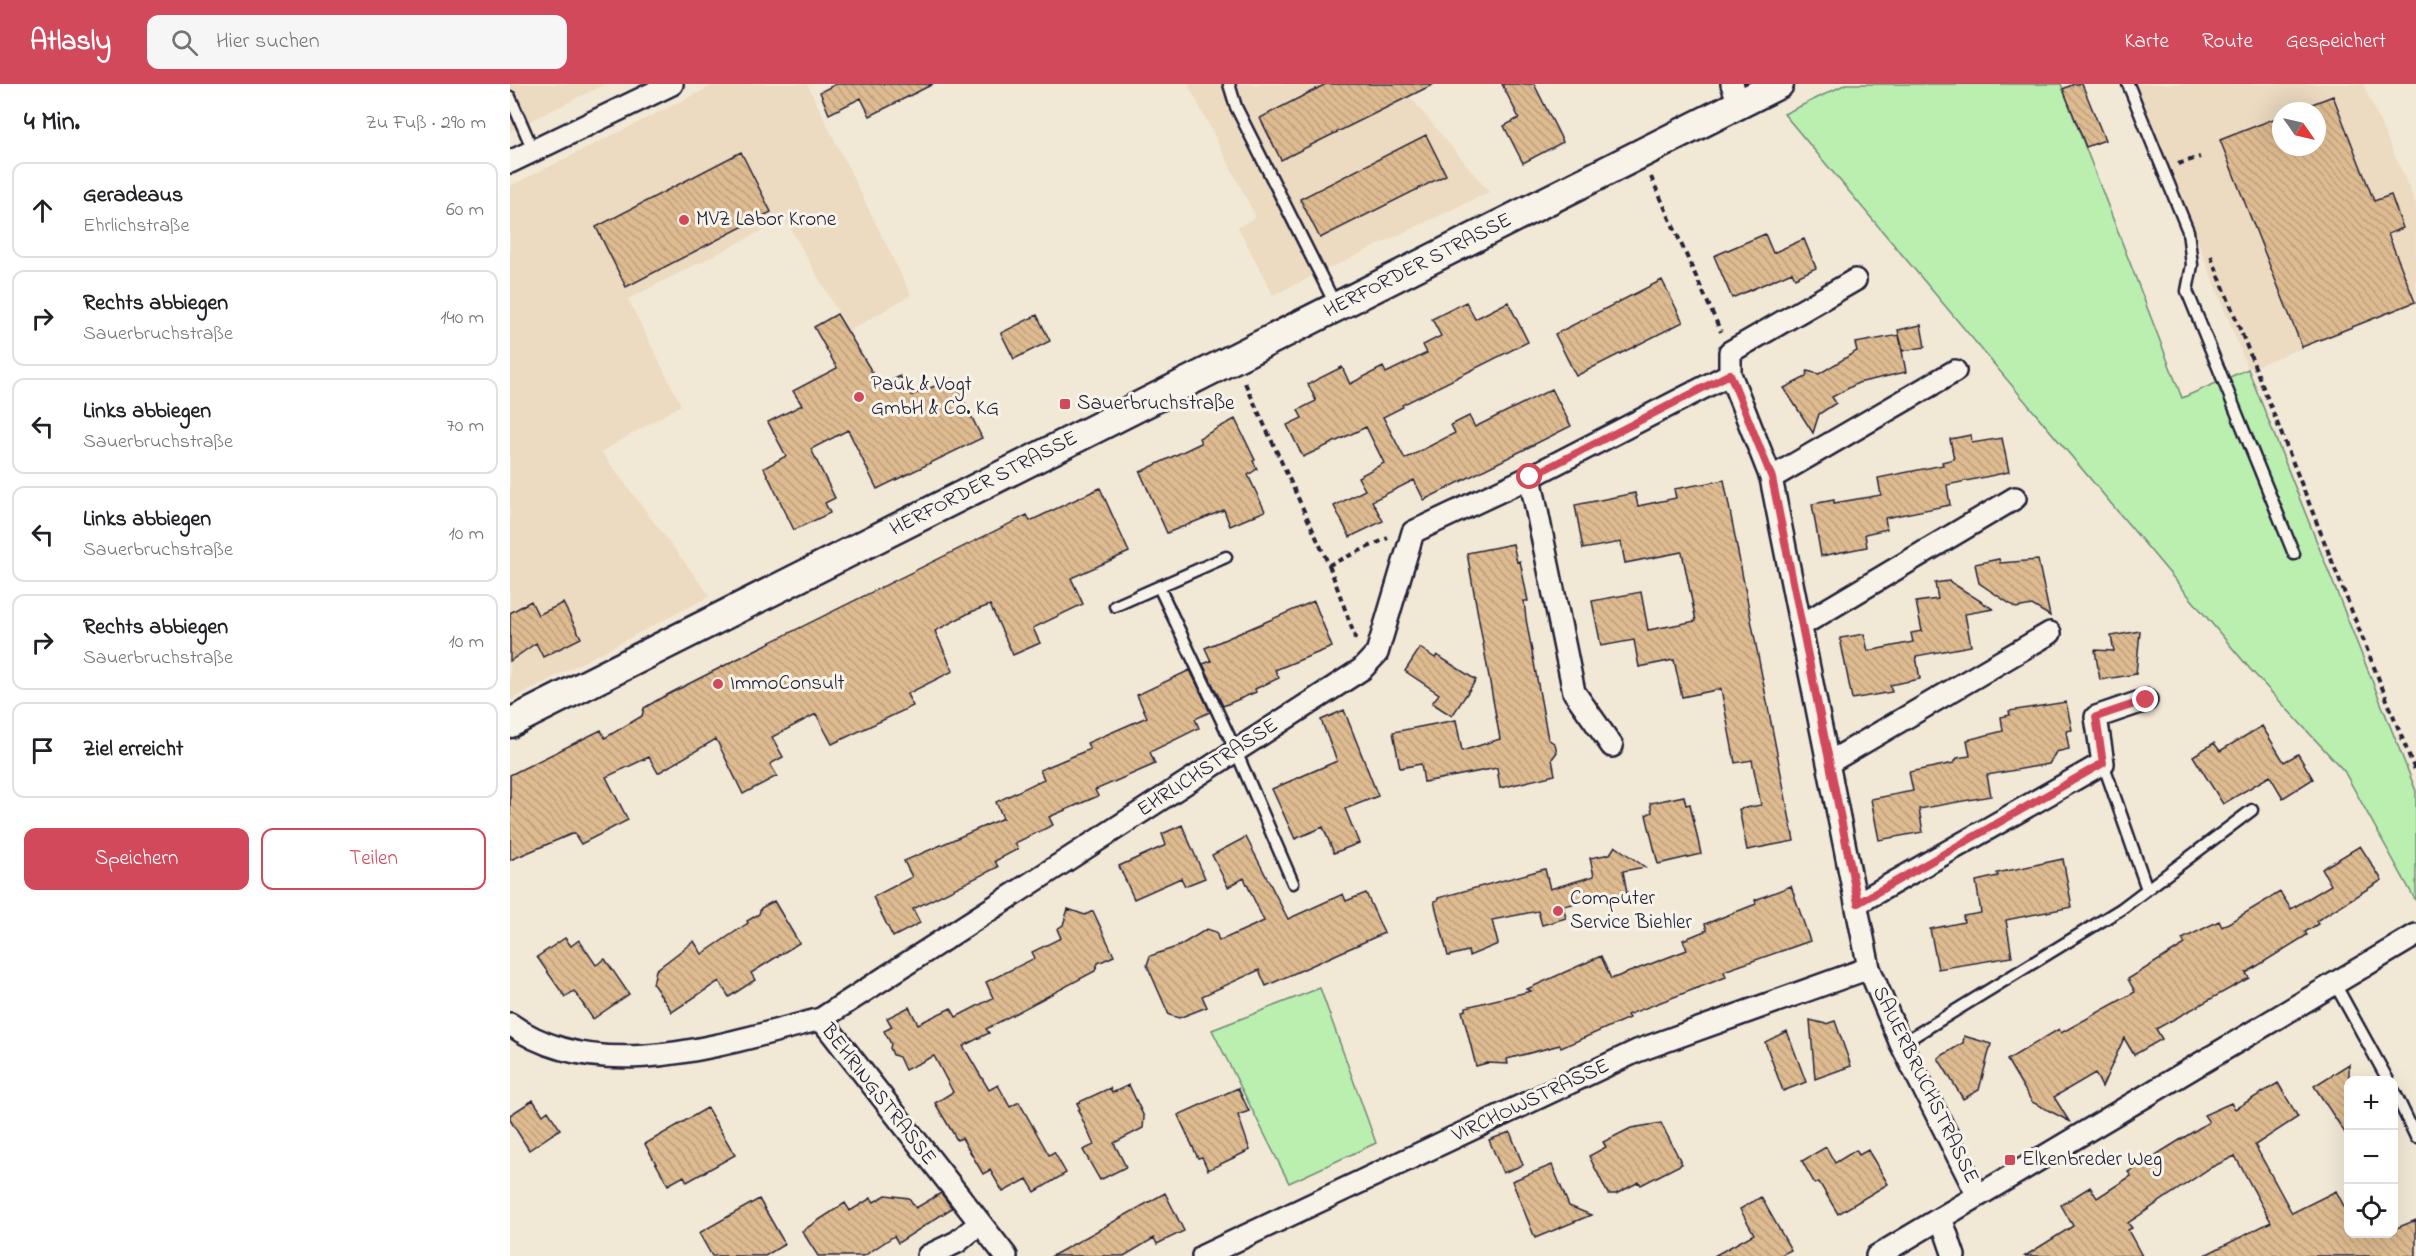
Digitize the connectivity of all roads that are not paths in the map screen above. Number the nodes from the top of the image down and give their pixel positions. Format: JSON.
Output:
{"nodes":[{"id":1,"x":1229,"y":84,"type":"edge"},
{"id":2,"x":1779,"y":84,"type":"edge"},
{"id":3,"x":2128,"y":84,"type":"edge"},
{"id":4,"x":661,"y":86,"type":"edge"},
{"id":5,"x":1736,"y":94,"type":"edge"},
{"id":6,"x":510,"y":97,"type":"edge"},
{"id":7,"x":533,"y":150,"type":"junction"},
{"id":8,"x":510,"y":162,"type":"edge"},
{"id":9,"x":1855,"y":280,"type":"dead end"},
{"id":10,"x":1336,"y":307,"type":"junction"},
{"id":11,"x":1955,"y":371,"type":"dead end"},
{"id":12,"x":1730,"y":374,"type":"junction"},
{"id":13,"x":1530,"y":477,"type":"junction"},
{"id":14,"x":1772,"y":478,"type":"junction"},
{"id":15,"x":2015,"y":498,"type":"dead end"},
{"id":16,"x":2294,"y":554,"type":"dead end"},
{"id":17,"x":1226,"y":558,"type":"dead end"},
{"id":18,"x":1159,"y":587,"type":"junction"},
{"id":19,"x":1114,"y":606,"type":"dead end"},
{"id":20,"x":1800,"y":626,"type":"junction"},
{"id":21,"x":2050,"y":633,"type":"dead end"},
{"id":22,"x":2146,"y":700,"type":"dead end"},
{"id":23,"x":510,"y":723,"type":"edge"},
{"id":24,"x":1612,"y":747,"type":"dead end"},
{"id":25,"x":1235,"y":749,"type":"junction"},
{"id":26,"x":1830,"y":762,"type":"junction"},
{"id":27,"x":2103,"y":763,"type":"junction"},
{"id":28,"x":2252,"y":810,"type":"dead end"},
{"id":29,"x":1293,"y":884,"type":"dead end"},
{"id":30,"x":2147,"y":889,"type":"junction"},
{"id":31,"x":1858,"y":903,"type":"junction"},
{"id":32,"x":2416,"y":935,"type":"edge"},
{"id":33,"x":1869,"y":968,"type":"junction"},
{"id":34,"x":2335,"y":984,"type":"junction"},
{"id":35,"x":821,"y":1019,"type":"junction"},
{"id":36,"x":510,"y":1024,"type":"edge"},
{"id":37,"x":1901,"y":1044,"type":"junction"},
{"id":38,"x":2386,"y":1076,"type":"edge"},
{"id":39,"x":2398,"y":1099,"type":"edge"},
{"id":40,"x":2416,"y":1137,"type":"edge"},
{"id":41,"x":1978,"y":1196,"type":"junction"},
{"id":42,"x":1941,"y":1218,"type":"junction"},
{"id":43,"x":980,"y":1224,"type":"junction"},
{"id":44,"x":928,"y":1256,"type":"edge"},
{"id":45,"x":1006,"y":1256,"type":"edge"},
{"id":46,"x":1203,"y":1256,"type":"edge"},
{"id":47,"x":1877,"y":1256,"type":"edge"},
{"id":48,"x":1954,"y":1256,"type":"edge"}],
"edges":[{"from":1,"to":10,"type":"lane"},
{"from":2,"to":5,"type":"main road","name":"HERFORDER STRASSE"},
{"from":3,"to":16,"type":"lane"},
{"from":4,"to":7,"type":"street"},
{"from":5,"to":10,"type":"main road","name":"HERFORDER STRASSE"},
{"from":6,"to":7,"type":"lane"},
{"from":7,"to":8,"type":"street"},
{"from":9,"to":12,"type":"street","name":"SAUERBRUCHSTRASSE"},
{"from":10,"to":23,"type":"main road","name":"HERFORDER STRASSE"},
{"from":11,"to":14,"type":"street"},
{"from":12,"to":13,"type":"street"},
{"from":12,"to":14,"type":"street","name":"SAUERBRUCHSTRASSE"},
{"from":13,"to":24,"type":"street"},
{"from":13,"to":25,"type":"street","name":"EHRLICHSTRASSE"},
{"from":14,"to":20,"type":"street","name":"SAUERBRUCHSTRASSE"},
{"from":15,"to":20,"type":"street"},
{"from":17,"to":18,"type":"lane"},
{"from":18,"to":19,"type":"lane"},
{"from":18,"to":25,"type":"lane"},
{"from":20,"to":26,"type":"street","name":"SAUERBRUCHSTRASSE"},
{"from":21,"to":26,"type":"street"},
{"from":22,"to":27,"type":"street"},
{"from":25,"to":29,"type":"lane"},
{"from":25,"to":35,"type":"street","name":"EHRLICHSTRASSE"},
{"from":26,"to":31,"type":"street","name":"SAUERBRUCHSTRASSE"},
{"from":27,"to":30,"type":"lane"},
{"from":27,"to":31,"type":"street"},
{"from":28,"to":30,"type":"lane"},
{"from":30,"to":37,"type":"lane"},
{"from":31,"to":33,"type":"street","name":"SAUERBRUCHSTRASSE"},
{"from":32,"to":34,"type":"street"},
{"from":33,"to":37,"type":"street","name":"SAUERBRUCHSTRASSE"},
{"from":33,"to":46,"type":"street","name":"VIRCHOWSTRASSE"},
{"from":34,"to":38,"type":"lane"},
{"from":34,"to":41,"type":"street"},
{"from":35,"to":36,"type":"street","name":"BEHRINGSTRASSE"},
{"from":35,"to":43,"type":"street","name":"BEHRINGSTRASSE"},
{"from":37,"to":41,"type":"street","name":"SAUERBRUCHSTRASSE"},
{"from":39,"to":40,"type":"lane"},
{"from":41,"to":42,"type":"street"},
{"from":42,"to":47,"type":"street"},
{"from":42,"to":48,"type":"street"},
{"from":43,"to":44,"type":"street"},
{"from":43,"to":45,"type":"street","name":"BEHRINGSTRASSE"}]}
